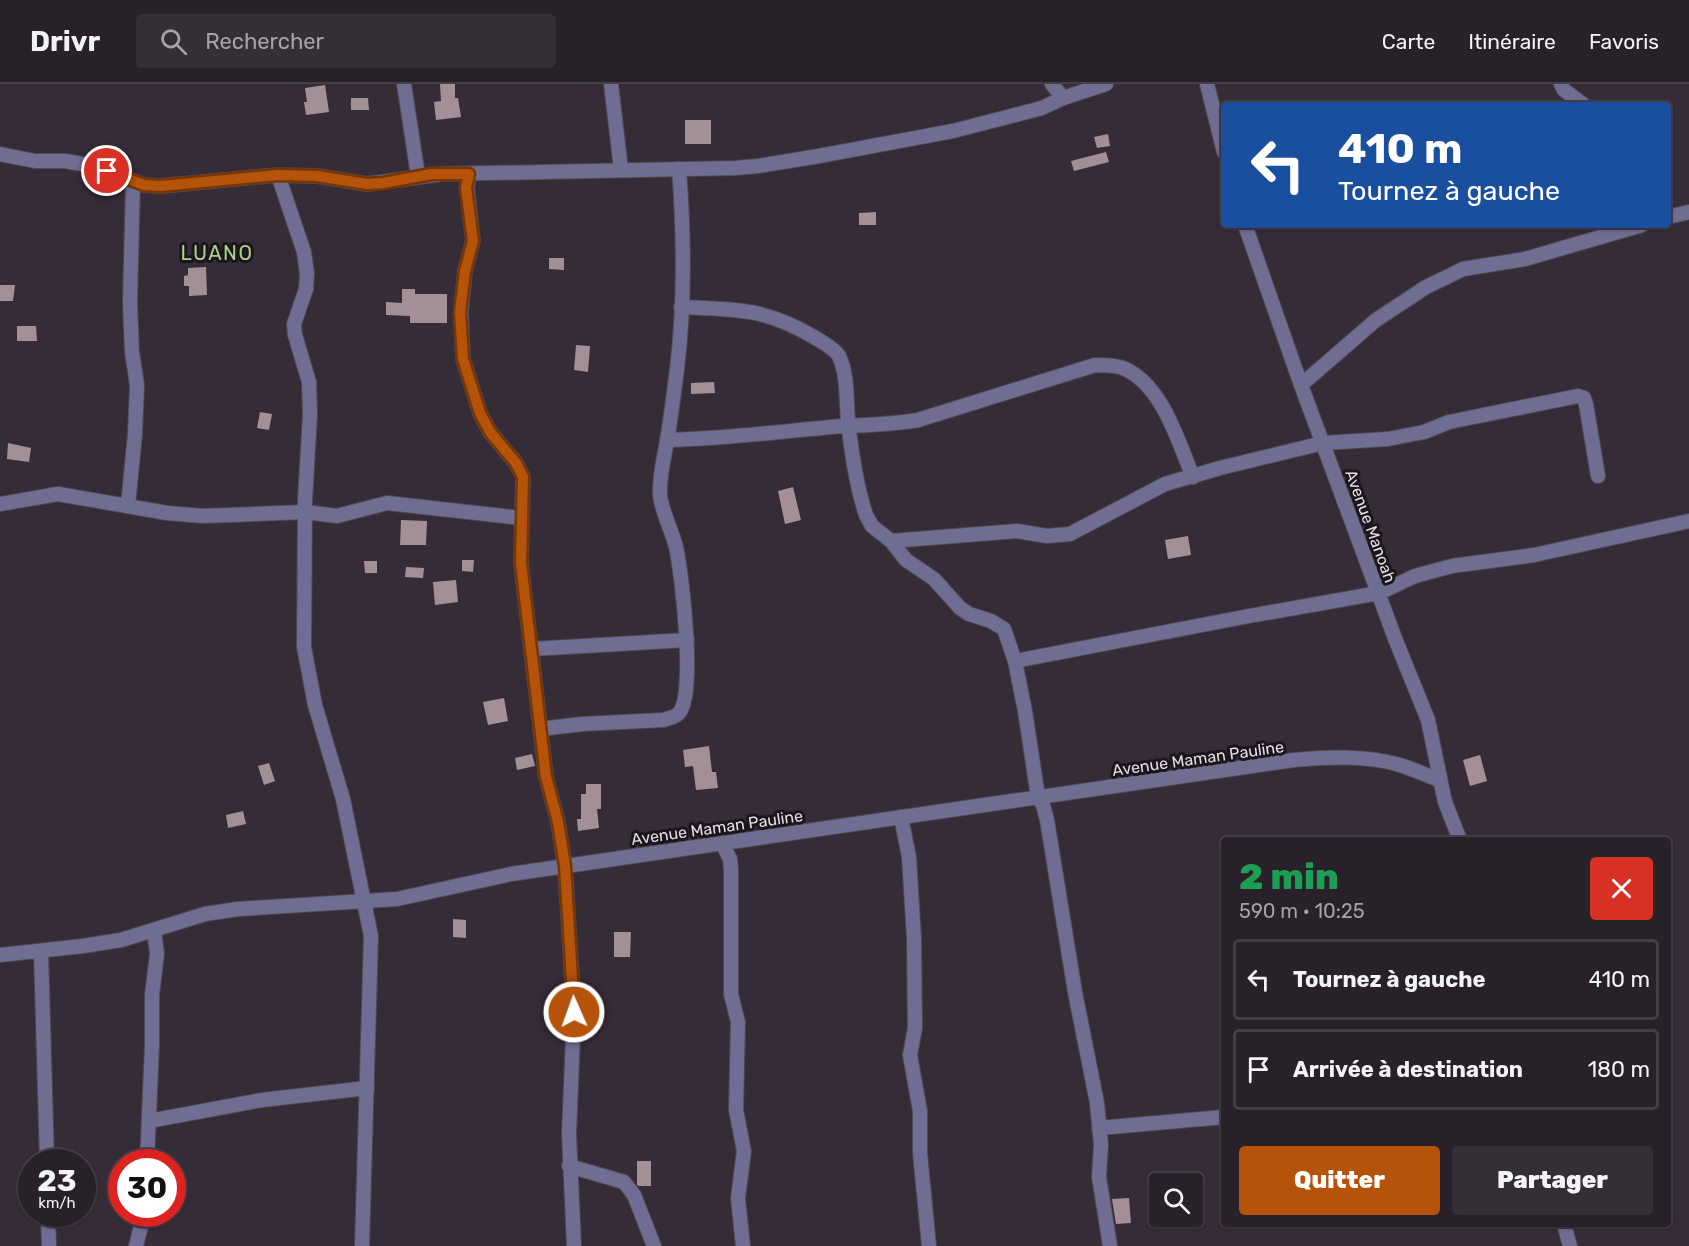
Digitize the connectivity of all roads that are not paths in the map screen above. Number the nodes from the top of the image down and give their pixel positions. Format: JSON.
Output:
{"nodes":[{"id":1,"x":404,"y":84,"type":"edge"},
{"id":2,"x":611,"y":84,"type":"edge"},
{"id":3,"x":1052,"y":84,"type":"edge"},
{"id":4,"x":1106,"y":84,"type":"edge"},
{"id":5,"x":1207,"y":84,"type":"edge"},
{"id":6,"x":1561,"y":84,"type":"edge"},
{"id":7,"x":1063,"y":98,"type":"junction"},
{"id":8,"x":1580,"y":102,"type":"edge"},
{"id":9,"x":1221,"y":140,"type":"edge"},
{"id":10,"x":0,"y":154,"type":"edge"},
{"id":11,"x":621,"y":169,"type":"junction"},
{"id":12,"x":679,"y":169,"type":"junction"},
{"id":13,"x":469,"y":174,"type":"junction"},
{"id":14,"x":278,"y":175,"type":"junction"},
{"id":15,"x":418,"y":176,"type":"junction"},
{"id":16,"x":133,"y":182,"type":"junction"},
{"id":17,"x":1689,"y":212,"type":"edge"},
{"id":18,"x":1671,"y":213,"type":"edge"},
{"id":19,"x":1246,"y":228,"type":"edge"},
{"id":20,"x":1632,"y":228,"type":"edge"},
{"id":21,"x":681,"y":307,"type":"junction"},
{"id":22,"x":1301,"y":385,"type":"junction"},
{"id":23,"x":849,"y":426,"type":"junction"},
{"id":24,"x":667,"y":440,"type":"junction"},
{"id":25,"x":1323,"y":443,"type":"junction"},
{"id":26,"x":1598,"y":476,"type":"dead end"},
{"id":27,"x":1193,"y":477,"type":"junction"},
{"id":28,"x":0,"y":504,"type":"edge"},
{"id":29,"x":128,"y":505,"type":"junction"},
{"id":30,"x":305,"y":512,"type":"junction"},
{"id":31,"x":521,"y":518,"type":"junction"},
{"id":32,"x":1689,"y":521,"type":"edge"},
{"id":33,"x":891,"y":541,"type":"junction"},
{"id":34,"x":1378,"y":593,"type":"junction"},
{"id":35,"x":687,"y":640,"type":"junction"},
{"id":36,"x":531,"y":649,"type":"junction"},
{"id":37,"x":1015,"y":661,"type":"junction"},
{"id":38,"x":540,"y":729,"type":"junction"},
{"id":39,"x":1439,"y":780,"type":"junction"},
{"id":40,"x":1038,"y":797,"type":"junction"},
{"id":41,"x":901,"y":817,"type":"junction"},
{"id":42,"x":1459,"y":837,"type":"edge"},
{"id":43,"x":722,"y":843,"type":"junction"},
{"id":44,"x":565,"y":866,"type":"junction"},
{"id":45,"x":363,"y":902,"type":"junction"},
{"id":46,"x":154,"y":930,"type":"junction"},
{"id":47,"x":41,"y":951,"type":"junction"},
{"id":48,"x":0,"y":955,"type":"edge"},
{"id":49,"x":367,"y":1088,"type":"junction"},
{"id":50,"x":1221,"y":1117,"type":"edge"},
{"id":51,"x":149,"y":1121,"type":"junction"},
{"id":52,"x":1100,"y":1128,"type":"junction"},
{"id":53,"x":47,"y":1149,"type":"edge"},
{"id":54,"x":148,"y":1149,"type":"edge"},
{"id":55,"x":569,"y":1166,"type":"junction"},
{"id":56,"x":48,"y":1227,"type":"edge"},
{"id":57,"x":141,"y":1227,"type":"edge"},
{"id":58,"x":1565,"y":1227,"type":"edge"},
{"id":59,"x":49,"y":1246,"type":"edge"},
{"id":60,"x":136,"y":1246,"type":"edge"},
{"id":61,"x":362,"y":1246,"type":"edge"},
{"id":62,"x":574,"y":1246,"type":"edge"},
{"id":63,"x":654,"y":1246,"type":"edge"},
{"id":64,"x":743,"y":1246,"type":"edge"},
{"id":65,"x":929,"y":1246,"type":"edge"},
{"id":66,"x":1110,"y":1246,"type":"edge"},
{"id":67,"x":1570,"y":1246,"type":"edge"}],
"edges":[{"from":1,"to":15,"type":"street"},
{"from":2,"to":11,"type":"street"},
{"from":3,"to":7,"type":"street"},
{"from":4,"to":7,"type":"street"},
{"from":5,"to":9,"type":"street"},
{"from":6,"to":8,"type":"street"},
{"from":7,"to":12,"type":"street"},
{"from":10,"to":16,"type":"street"},
{"from":11,"to":12,"type":"street"},
{"from":11,"to":13,"type":"street"},
{"from":12,"to":21,"type":"street"},
{"from":13,"to":15,"type":"street"},
{"from":13,"to":31,"type":"street"},
{"from":14,"to":15,"type":"street"},
{"from":14,"to":16,"type":"street"},
{"from":14,"to":30,"type":"street"},
{"from":16,"to":29,"type":"street"},
{"from":17,"to":18,"type":"street"},
{"from":19,"to":22,"type":"street","name":"Avenue Manoah"},
{"from":20,"to":22,"type":"street"},
{"from":21,"to":23,"type":"street"},
{"from":21,"to":24,"type":"street"},
{"from":22,"to":25,"type":"street","name":"Avenue Manoah"},
{"from":23,"to":24,"type":"street"},
{"from":23,"to":27,"type":"street"},
{"from":23,"to":33,"type":"street"},
{"from":24,"to":35,"type":"street"},
{"from":25,"to":26,"type":"street"},
{"from":25,"to":27,"type":"street"},
{"from":25,"to":34,"type":"street","name":"Avenue Manoah"},
{"from":27,"to":33,"type":"street"},
{"from":28,"to":29,"type":"street"},
{"from":29,"to":30,"type":"street"},
{"from":30,"to":31,"type":"street"},
{"from":30,"to":45,"type":"street"},
{"from":31,"to":36,"type":"street"},
{"from":32,"to":34,"type":"street"},
{"from":33,"to":37,"type":"street"},
{"from":34,"to":37,"type":"street"},
{"from":34,"to":39,"type":"street","name":"Avenue Manoah"},
{"from":35,"to":36,"type":"street"},
{"from":35,"to":38,"type":"street"},
{"from":36,"to":38,"type":"street"},
{"from":37,"to":40,"type":"street"},
{"from":38,"to":44,"type":"street"},
{"from":39,"to":40,"type":"street","name":"Avenue Maman Pauline"},
{"from":39,"to":42,"type":"street","name":"Avenue Manoah"},
{"from":40,"to":41,"type":"street","name":"Avenue Maman Pauline"},
{"from":40,"to":52,"type":"street"},
{"from":41,"to":43,"type":"street","name":"Avenue Maman Pauline"},
{"from":41,"to":65,"type":"street"},
{"from":43,"to":44,"type":"street","name":"Avenue Maman Pauline"},
{"from":43,"to":64,"type":"street"},
{"from":44,"to":45,"type":"street","name":"Avenue Maman Pauline"},
{"from":44,"to":55,"type":"street"},
{"from":45,"to":46,"type":"street","name":"Avenue Maman Pauline"},
{"from":45,"to":49,"type":"street"},
{"from":46,"to":47,"type":"street","name":"Avenue Maman Pauline"},
{"from":46,"to":51,"type":"street"},
{"from":47,"to":48,"type":"street","name":"Avenue Maman Pauline"},
{"from":47,"to":53,"type":"street"},
{"from":49,"to":51,"type":"street"},
{"from":49,"to":61,"type":"street"},
{"from":50,"to":52,"type":"street"},
{"from":51,"to":54,"type":"street"},
{"from":52,"to":66,"type":"street"},
{"from":55,"to":62,"type":"street"},
{"from":55,"to":63,"type":"street"},
{"from":56,"to":59,"type":"street"},
{"from":57,"to":60,"type":"street"},
{"from":58,"to":67,"type":"street"}]}
